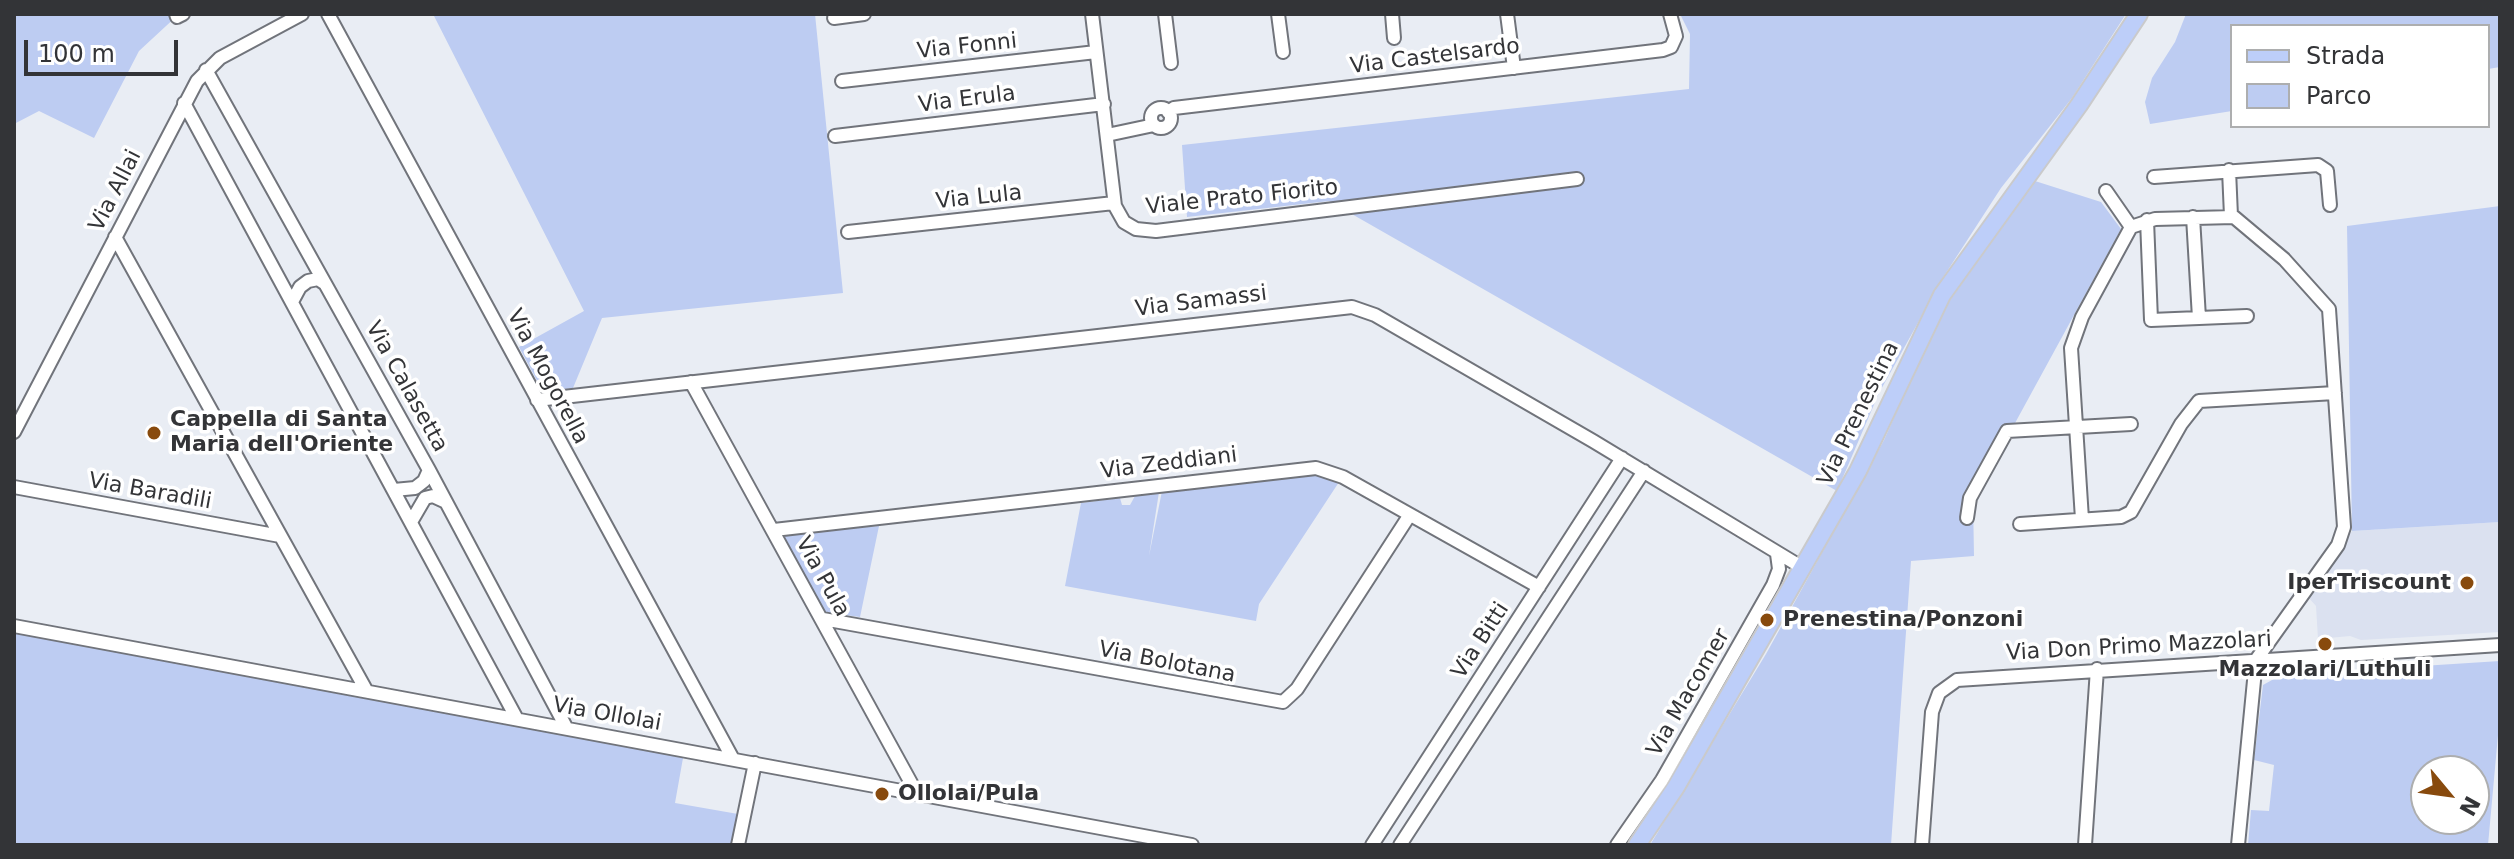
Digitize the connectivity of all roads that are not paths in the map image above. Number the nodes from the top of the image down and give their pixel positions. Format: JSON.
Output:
{"nodes":[{"id":1,"x":302,"y":14,"type":"edge"},
{"id":2,"x":328,"y":14,"type":"edge"},
{"id":3,"x":864,"y":14,"type":"edge"},
{"id":4,"x":1092,"y":14,"type":"edge"},
{"id":5,"x":1165,"y":14,"type":"edge"},
{"id":6,"x":1278,"y":14,"type":"edge"},
{"id":7,"x":1392,"y":14,"type":"edge"},
{"id":8,"x":1507,"y":14,"type":"edge"},
{"id":9,"x":1670,"y":14,"type":"edge"},
{"id":10,"x":2139,"y":14,"type":"edge"},
{"id":11,"x":834,"y":18,"type":"dead end"},
{"id":12,"x":1394,"y":38,"type":"dead end"},
{"id":13,"x":1096,"y":52,"type":"junction"},
{"id":14,"x":1283,"y":52,"type":"dead end"},
{"id":15,"x":1171,"y":63,"type":"dead end"},
{"id":16,"x":1514,"y":68,"type":"junction"},
{"id":17,"x":206,"y":70,"type":"junction"},
{"id":18,"x":842,"y":81,"type":"dead end"},
{"id":19,"x":184,"y":103,"type":"junction"},
{"id":20,"x":1104,"y":104,"type":"junction"},
{"id":21,"x":1107,"y":135,"type":"junction"},
{"id":22,"x":835,"y":136,"type":"dead end"},
{"id":23,"x":2229,"y":170,"type":"junction"},
{"id":24,"x":2154,"y":177,"type":"dead end"},
{"id":25,"x":1577,"y":179,"type":"dead end"},
{"id":26,"x":2106,"y":191,"type":"dead end"},
{"id":27,"x":1114,"y":203,"type":"junction"},
{"id":28,"x":2330,"y":205,"type":"dead end"},
{"id":29,"x":2231,"y":216,"type":"junction"},
{"id":30,"x":2193,"y":217,"type":"junction"},
{"id":31,"x":2147,"y":220,"type":"junction"},
{"id":32,"x":2131,"y":227,"type":"junction"},
{"id":33,"x":848,"y":232,"type":"dead end"},
{"id":34,"x":115,"y":237,"type":"junction"},
{"id":35,"x":324,"y":283,"type":"junction"},
{"id":36,"x":293,"y":300,"type":"junction"},
{"id":37,"x":2247,"y":316,"type":"dead end"},
{"id":38,"x":2199,"y":318,"type":"junction"},
{"id":39,"x":691,"y":382,"type":"junction"},
{"id":40,"x":2335,"y":393,"type":"junction"},
{"id":41,"x":537,"y":400,"type":"junction"},
{"id":42,"x":2131,"y":424,"type":"dead end"},
{"id":43,"x":2075,"y":426,"type":"junction"},
{"id":44,"x":14,"y":432,"type":"edge"},
{"id":45,"x":1622,"y":458,"type":"junction"},
{"id":46,"x":429,"y":470,"type":"junction"},
{"id":47,"x":1644,"y":471,"type":"junction"},
{"id":48,"x":14,"y":487,"type":"edge"},
{"id":49,"x":394,"y":490,"type":"junction"},
{"id":50,"x":446,"y":502,"type":"junction"},
{"id":51,"x":1409,"y":516,"type":"junction"},
{"id":52,"x":1967,"y":518,"type":"dead end"},
{"id":53,"x":2082,"y":519,"type":"junction"},
{"id":54,"x":411,"y":522,"type":"junction"},
{"id":55,"x":2020,"y":524,"type":"dead end"},
{"id":56,"x":774,"y":530,"type":"junction"},
{"id":57,"x":280,"y":536,"type":"junction"},
{"id":58,"x":1777,"y":554,"type":"junction"},
{"id":59,"x":1803,"y":568,"type":"junction"},
{"id":60,"x":1539,"y":587,"type":"junction"},
{"id":61,"x":823,"y":619,"type":"junction"},
{"id":62,"x":14,"y":626,"type":"edge"},
{"id":63,"x":2500,"y":645,"type":"edge"},
{"id":64,"x":2256,"y":660,"type":"junction"},
{"id":65,"x":2097,"y":669,"type":"junction"},
{"id":66,"x":366,"y":690,"type":"junction"},
{"id":67,"x":517,"y":719,"type":"junction"},
{"id":68,"x":566,"y":727,"type":"junction"},
{"id":69,"x":733,"y":759,"type":"junction"},
{"id":70,"x":755,"y":763,"type":"junction"},
{"id":71,"x":916,"y":792,"type":"junction"},
{"id":72,"x":738,"y":845,"type":"edge"},
{"id":73,"x":1192,"y":845,"type":"edge"},
{"id":74,"x":1372,"y":845,"type":"edge"},
{"id":75,"x":1400,"y":845,"type":"edge"},
{"id":76,"x":1617,"y":845,"type":"edge"},
{"id":77,"x":1637,"y":845,"type":"edge"},
{"id":78,"x":1922,"y":845,"type":"edge"},
{"id":79,"x":2085,"y":845,"type":"edge"},
{"id":80,"x":2238,"y":845,"type":"edge"}],
"edges":[{"from":1,"to":17,"type":"street","name":"Via Allai"},
{"from":2,"to":41,"type":"street","name":"Via Mogorella"},
{"from":3,"to":11,"type":"street"},
{"from":4,"to":13,"type":"street","name":"Viale Prato Fiorito"},
{"from":5,"to":15,"type":"street"},
{"from":6,"to":14,"type":"street"},
{"from":7,"to":12,"type":"street"},
{"from":8,"to":16,"type":"street"},
{"from":9,"to":16,"type":"street","name":"Via Castelsardo"},
{"from":10,"to":59,"type":"main road","name":"Via Prenestina"},
{"from":13,"to":18,"type":"street","name":"Via Fonni"},
{"from":13,"to":20,"type":"street","name":"Viale Prato Fiorito"},
{"from":16,"to":21,"type":"street","name":"Via Castelsardo"},
{"from":17,"to":19,"type":"street","name":"Via Allai"},
{"from":17,"to":35,"type":"street","name":"Via Calasetta"},
{"from":19,"to":34,"type":"street","name":"Via Allai"},
{"from":19,"to":36,"type":"street"},
{"from":20,"to":21,"type":"street","name":"Viale Prato Fiorito"},
{"from":20,"to":22,"type":"street","name":"Via Erula"},
{"from":21,"to":27,"type":"street","name":"Viale Prato Fiorito"},
{"from":23,"to":24,"type":"street"},
{"from":23,"to":28,"type":"street"},
{"from":23,"to":29,"type":"street"},
{"from":25,"to":27,"type":"street","name":"Viale Prato Fiorito"},
{"from":26,"to":32,"type":"street"},
{"from":27,"to":33,"type":"street","name":"Via Lula"},
{"from":29,"to":30,"type":"street"},
{"from":29,"to":40,"type":"street"},
{"from":30,"to":31,"type":"street"},
{"from":30,"to":38,"type":"street"},
{"from":31,"to":32,"type":"street"},
{"from":31,"to":38,"type":"street"},
{"from":32,"to":43,"type":"street"},
{"from":34,"to":44,"type":"street","name":"Via Allai"},
{"from":34,"to":57,"type":"street"},
{"from":35,"to":36,"type":"street"},
{"from":35,"to":46,"type":"street","name":"Via Calasetta"},
{"from":36,"to":49,"type":"street"},
{"from":37,"to":38,"type":"street"},
{"from":39,"to":41,"type":"street","name":"Via Samassi"},
{"from":39,"to":45,"type":"street","name":"Via Samassi"},
{"from":39,"to":56,"type":"street","name":"Via Pula"},
{"from":40,"to":53,"type":"street"},
{"from":40,"to":64,"type":"street"},
{"from":41,"to":69,"type":"street","name":"Via Mogorella"},
{"from":42,"to":43,"type":"street"},
{"from":43,"to":52,"type":"street"},
{"from":43,"to":53,"type":"street"},
{"from":45,"to":47,"type":"street","name":"Via Samassi"},
{"from":45,"to":60,"type":"street","name":"Via Bitti"},
{"from":46,"to":49,"type":"street"},
{"from":46,"to":50,"type":"street","name":"Via Calasetta"},
{"from":47,"to":58,"type":"street","name":"Via Samassi"},
{"from":47,"to":75,"type":"street","name":"Via Bitti"},
{"from":48,"to":57,"type":"street","name":"Via Baradili"},
{"from":49,"to":54,"type":"street"},
{"from":50,"to":54,"type":"street"},
{"from":50,"to":68,"type":"street","name":"Via Calasetta"},
{"from":51,"to":56,"type":"street","name":"Via Zeddiani"},
{"from":51,"to":60,"type":"street","name":"Via Zeddiani"},
{"from":51,"to":61,"type":"street","name":"Via Bolotana"},
{"from":53,"to":55,"type":"street"},
{"from":54,"to":67,"type":"street"},
{"from":56,"to":61,"type":"street","name":"Via Pula"},
{"from":57,"to":66,"type":"street"},
{"from":58,"to":59,"type":"street","name":"Via Samassi"},
{"from":58,"to":76,"type":"street","name":"Via Macomer"},
{"from":59,"to":77,"type":"main road","name":"Via Prenestina"},
{"from":60,"to":74,"type":"street","name":"Via Bitti"},
{"from":61,"to":71,"type":"street","name":"Via Pula"},
{"from":62,"to":66,"type":"street","name":"Via Ollolai"},
{"from":63,"to":64,"type":"street","name":"Via Don Primo Mazzolari"},
{"from":64,"to":65,"type":"street","name":"Via Don Primo Mazzolari"},
{"from":64,"to":80,"type":"street"},
{"from":65,"to":78,"type":"street","name":"Via Don Primo Mazzolari"},
{"from":65,"to":79,"type":"street"},
{"from":66,"to":67,"type":"street","name":"Via Ollolai"},
{"from":67,"to":68,"type":"street","name":"Via Ollolai"},
{"from":68,"to":69,"type":"street","name":"Via Ollolai"},
{"from":69,"to":70,"type":"street","name":"Via Ollolai"},
{"from":70,"to":71,"type":"street","name":"Via Ollolai"},
{"from":70,"to":72,"type":"street"},
{"from":71,"to":73,"type":"street","name":"Via Ollolai"}]}
